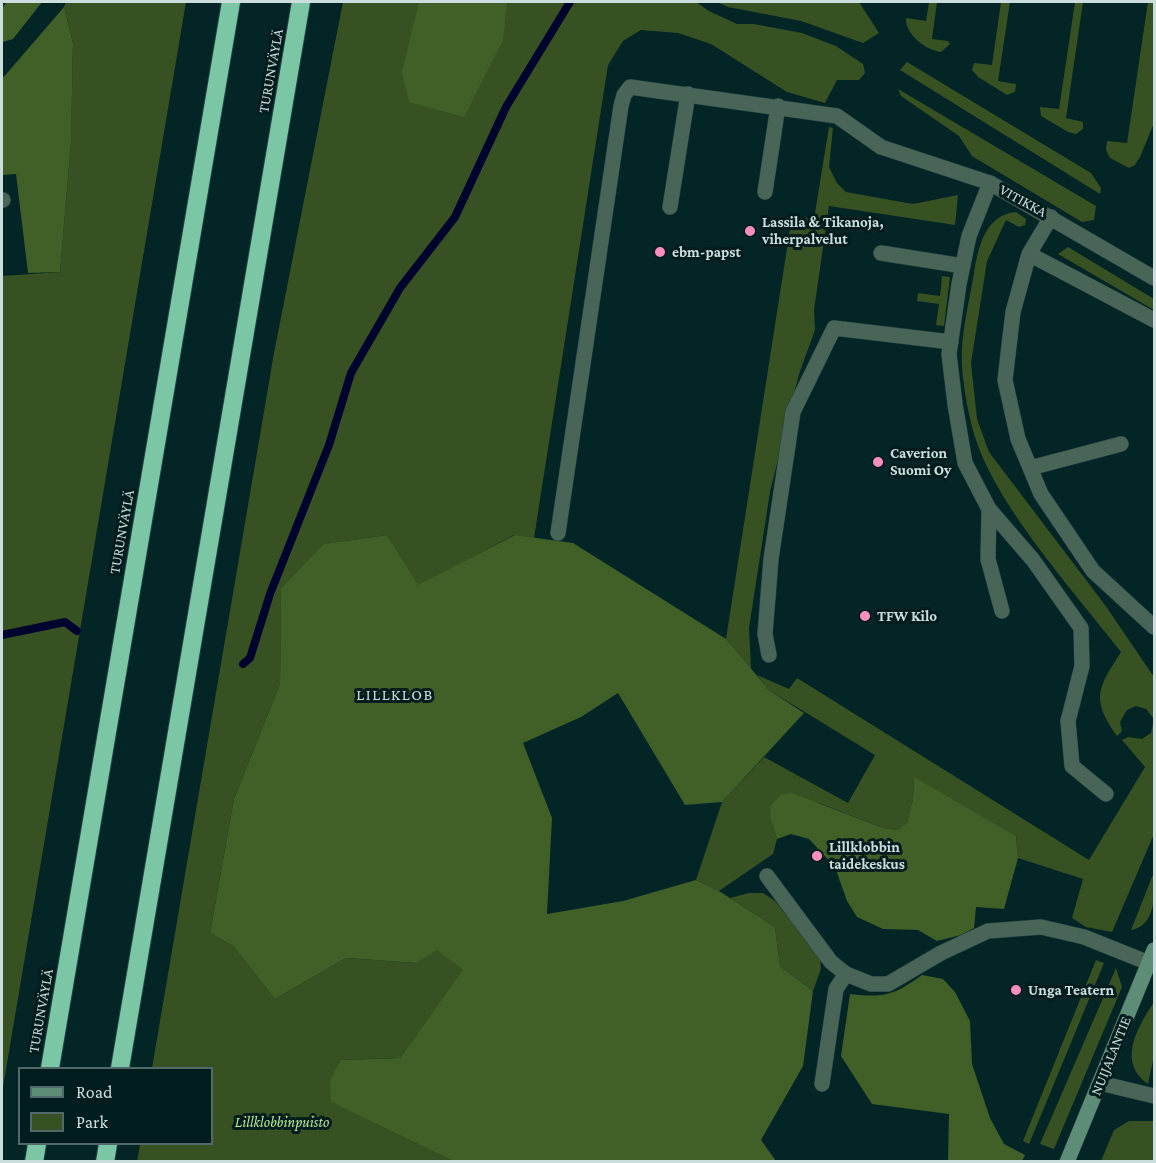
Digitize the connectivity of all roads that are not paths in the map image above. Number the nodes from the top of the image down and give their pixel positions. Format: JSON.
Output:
{"nodes":[{"id":1,"x":231,"y":2,"type":"edge"},
{"id":2,"x":301,"y":2,"type":"edge"},
{"id":3,"x":687,"y":94,"type":"junction"},
{"id":4,"x":778,"y":106,"type":"junction"},
{"id":5,"x":990,"y":183,"type":"junction"},
{"id":6,"x":765,"y":192,"type":"dead end"},
{"id":7,"x":670,"y":207,"type":"dead end"},
{"id":8,"x":1051,"y":217,"type":"junction"},
{"id":9,"x":881,"y":253,"type":"dead end"},
{"id":10,"x":1029,"y":254,"type":"junction"},
{"id":11,"x":963,"y":266,"type":"junction"},
{"id":12,"x":1155,"y":278,"type":"edge"},
{"id":13,"x":1155,"y":320,"type":"edge"},
{"id":14,"x":951,"y":342,"type":"junction"},
{"id":15,"x":1121,"y":444,"type":"dead end"},
{"id":16,"x":1030,"y":468,"type":"junction"},
{"id":17,"x":989,"y":509,"type":"junction"},
{"id":18,"x":558,"y":533,"type":"dead end"},
{"id":19,"x":1002,"y":611,"type":"dead end"},
{"id":20,"x":1155,"y":627,"type":"edge"},
{"id":21,"x":769,"y":654,"type":"dead end"},
{"id":22,"x":1106,"y":794,"type":"dead end"},
{"id":23,"x":767,"y":876,"type":"dead end"},
{"id":24,"x":1152,"y":956,"type":"edge"},
{"id":25,"x":846,"y":974,"type":"junction"},
{"id":26,"x":50,"y":1067,"type":"edge"},
{"id":27,"x":120,"y":1067,"type":"edge"},
{"id":28,"x":1100,"y":1083,"type":"junction"},
{"id":29,"x":822,"y":1084,"type":"dead end"},
{"id":30,"x":1155,"y":1096,"type":"edge"},
{"id":31,"x":38,"y":1145,"type":"edge"},
{"id":32,"x":108,"y":1145,"type":"edge"},
{"id":33,"x":34,"y":1161,"type":"edge"},
{"id":34,"x":105,"y":1161,"type":"edge"},
{"id":35,"x":1067,"y":1161,"type":"edge"}],
"edges":[{"from":1,"to":26,"type":"highway","name":"TURUNVÄYLÄ"},
{"from":2,"to":27,"type":"highway","name":"TURUNVÄYLÄ"},
{"from":3,"to":4,"type":"street","name":"VITIKKA"},
{"from":3,"to":7,"type":"street"},
{"from":3,"to":18,"type":"street","name":"VITIKKA"},
{"from":4,"to":5,"type":"street","name":"VITIKKA"},
{"from":4,"to":6,"type":"street"},
{"from":5,"to":8,"type":"street","name":"VITIKKA"},
{"from":5,"to":11,"type":"street"},
{"from":8,"to":10,"type":"street"},
{"from":8,"to":12,"type":"street","name":"VITIKKA"},
{"from":9,"to":11,"type":"street"},
{"from":10,"to":13,"type":"street"},
{"from":10,"to":16,"type":"street"},
{"from":11,"to":14,"type":"street"},
{"from":14,"to":17,"type":"street"},
{"from":14,"to":21,"type":"street"},
{"from":15,"to":16,"type":"street"},
{"from":16,"to":20,"type":"street"},
{"from":17,"to":19,"type":"street"},
{"from":17,"to":22,"type":"street"},
{"from":23,"to":25,"type":"street"},
{"from":24,"to":25,"type":"street"},
{"from":24,"to":28,"type":"main road","name":"NUIJALANTIE"},
{"from":25,"to":29,"type":"street"},
{"from":28,"to":30,"type":"street"},
{"from":28,"to":35,"type":"main road","name":"NUIJALANTIE"},
{"from":31,"to":33,"type":"highway"},
{"from":32,"to":34,"type":"highway"}]}
